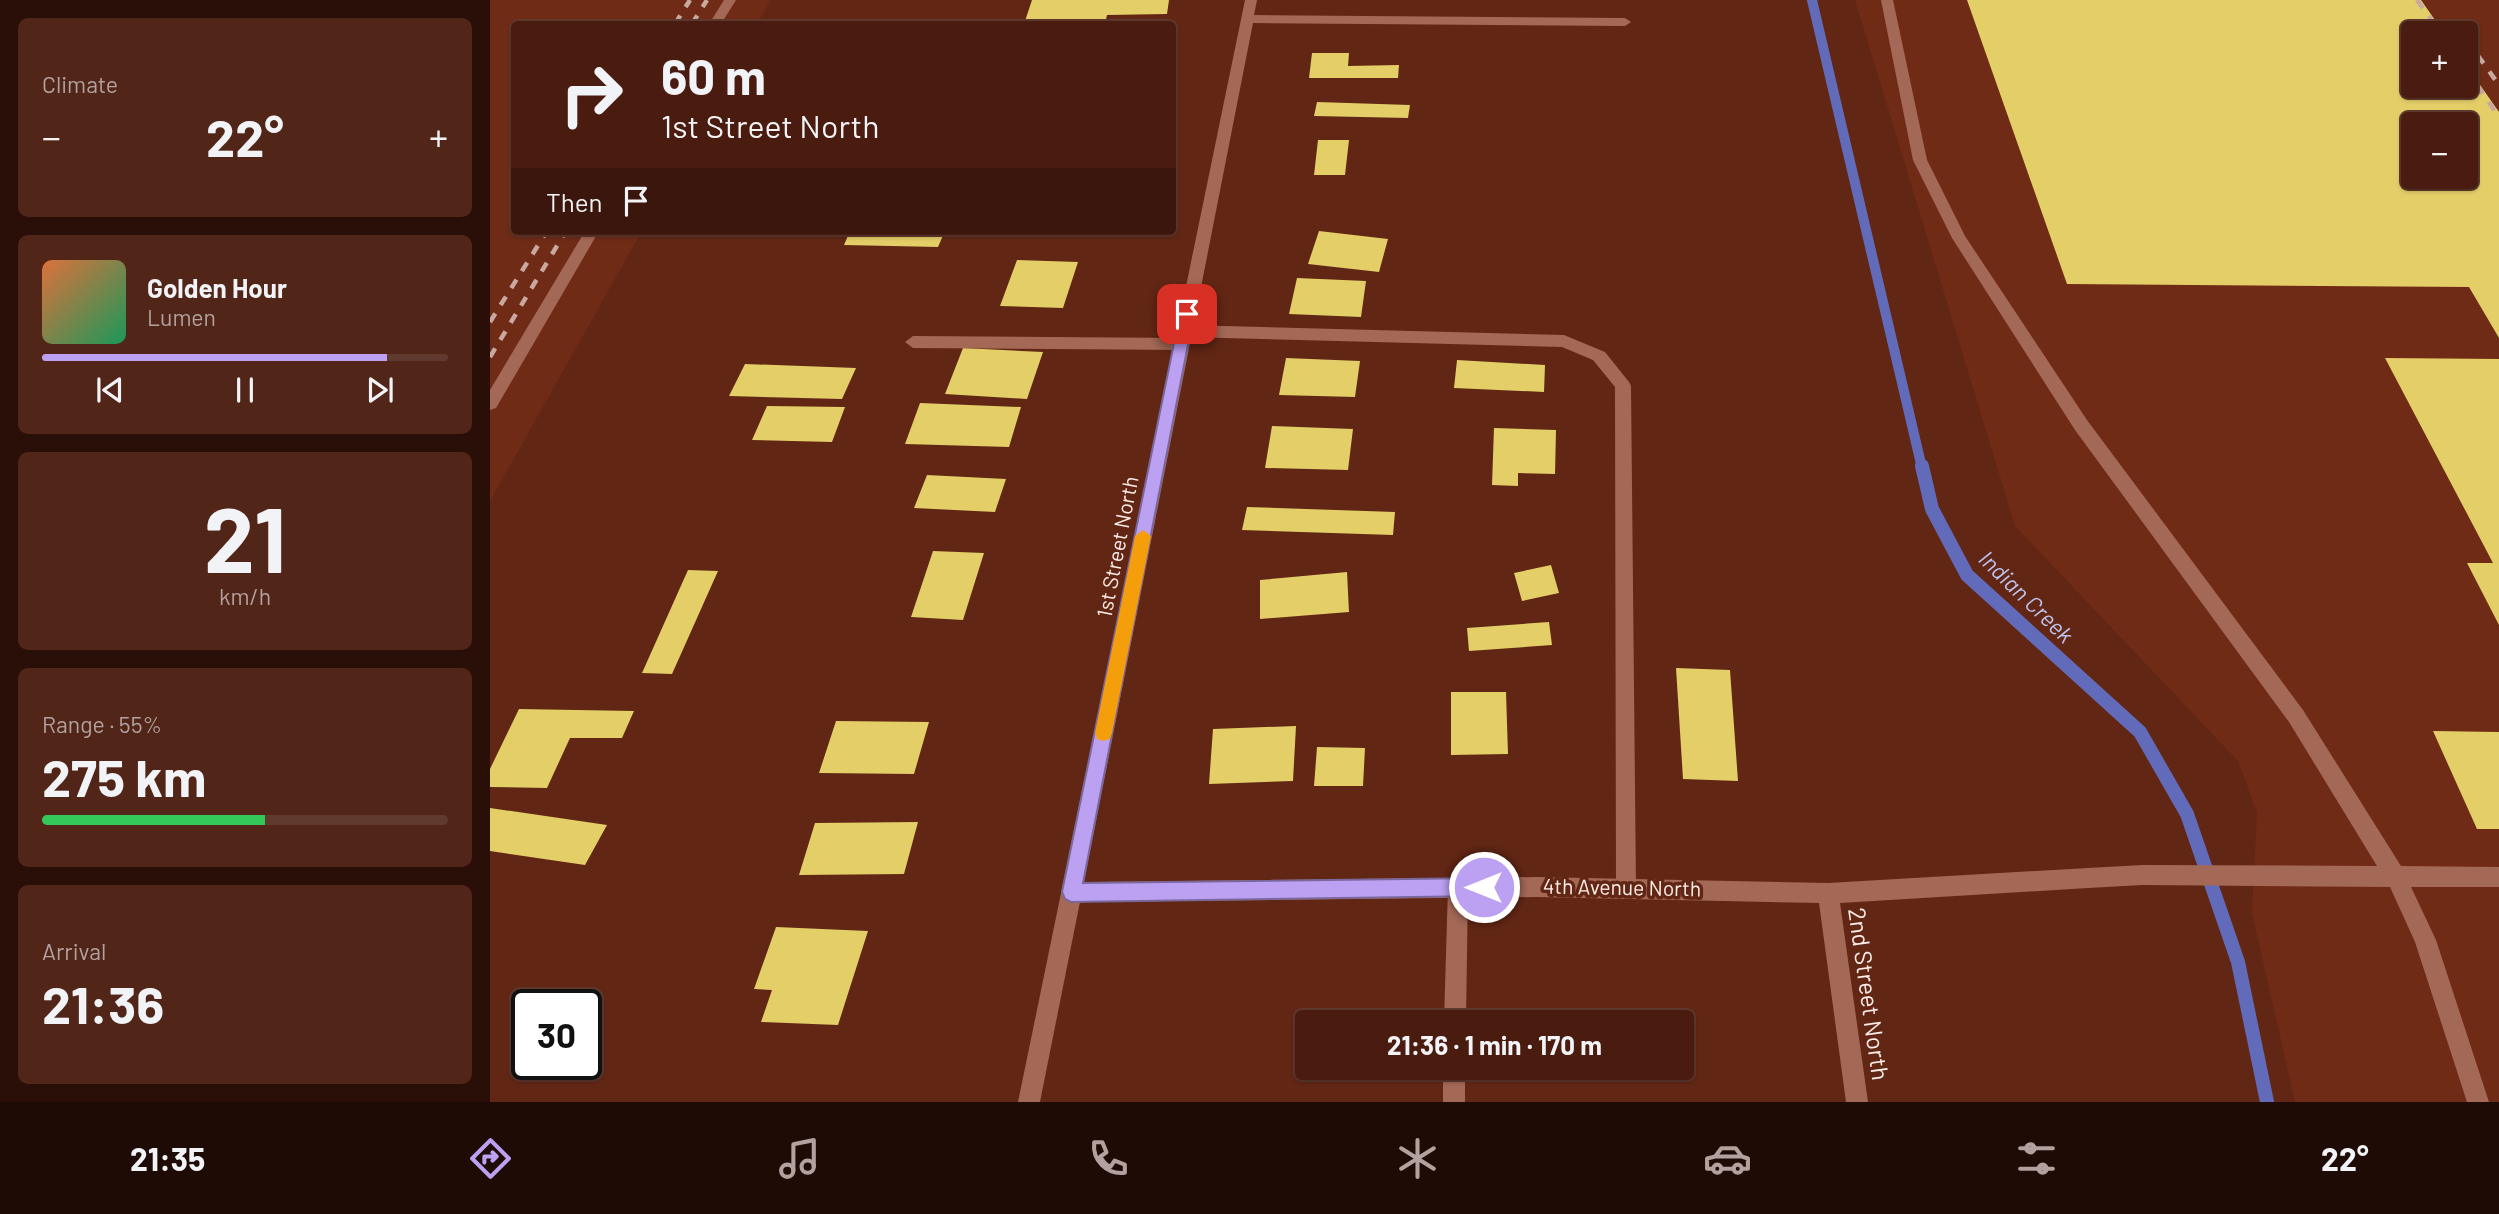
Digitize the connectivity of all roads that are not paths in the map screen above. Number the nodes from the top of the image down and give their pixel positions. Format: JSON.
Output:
{"nodes":[{"id":1,"x":730,"y":0,"type":"edge"},
{"id":2,"x":1251,"y":0,"type":"edge"},
{"id":3,"x":1887,"y":0,"type":"edge"},
{"id":4,"x":1247,"y":19,"type":"junction"},
{"id":5,"x":717,"y":21,"type":"edge"},
{"id":6,"x":1625,"y":22,"type":"dead end"},
{"id":7,"x":590,"y":235,"type":"edge"},
{"id":8,"x":1183,"y":337,"type":"junction"},
{"id":9,"x":913,"y":342,"type":"dead end"},
{"id":10,"x":490,"y":404,"type":"edge"},
{"id":11,"x":2499,"y":877,"type":"edge"},
{"id":12,"x":2397,"y":879,"type":"junction"},
{"id":13,"x":1458,"y":887,"type":"junction"},
{"id":14,"x":1626,"y":888,"type":"junction"},
{"id":15,"x":1071,"y":892,"type":"junction"},
{"id":16,"x":1828,"y":893,"type":"junction"},
{"id":17,"x":1455,"y":1010,"type":"edge"},
{"id":18,"x":1454,"y":1080,"type":"edge"},
{"id":19,"x":1029,"y":1102,"type":"edge"},
{"id":20,"x":1454,"y":1102,"type":"edge"},
{"id":21,"x":1857,"y":1102,"type":"edge"},
{"id":22,"x":2478,"y":1102,"type":"edge"}],
"edges":[{"from":1,"to":5,"type":"street"},
{"from":2,"to":4,"type":"street","name":"1st Street North"},
{"from":3,"to":12,"type":"street"},
{"from":4,"to":6,"type":"street"},
{"from":4,"to":8,"type":"street","name":"1st Street North"},
{"from":7,"to":10,"type":"street"},
{"from":8,"to":9,"type":"street"},
{"from":8,"to":14,"type":"street"},
{"from":8,"to":15,"type":"street","name":"1st Street North"},
{"from":11,"to":12,"type":"street","name":"4th Avenue North"},
{"from":12,"to":16,"type":"street","name":"4th Avenue North"},
{"from":12,"to":22,"type":"street"},
{"from":13,"to":14,"type":"street","name":"4th Avenue North"},
{"from":13,"to":15,"type":"street","name":"4th Avenue North"},
{"from":13,"to":17,"type":"street"},
{"from":14,"to":16,"type":"street","name":"4th Avenue North"},
{"from":15,"to":19,"type":"street","name":"1st Street North"},
{"from":16,"to":21,"type":"street","name":"2nd Street North"},
{"from":18,"to":20,"type":"street"}]}
